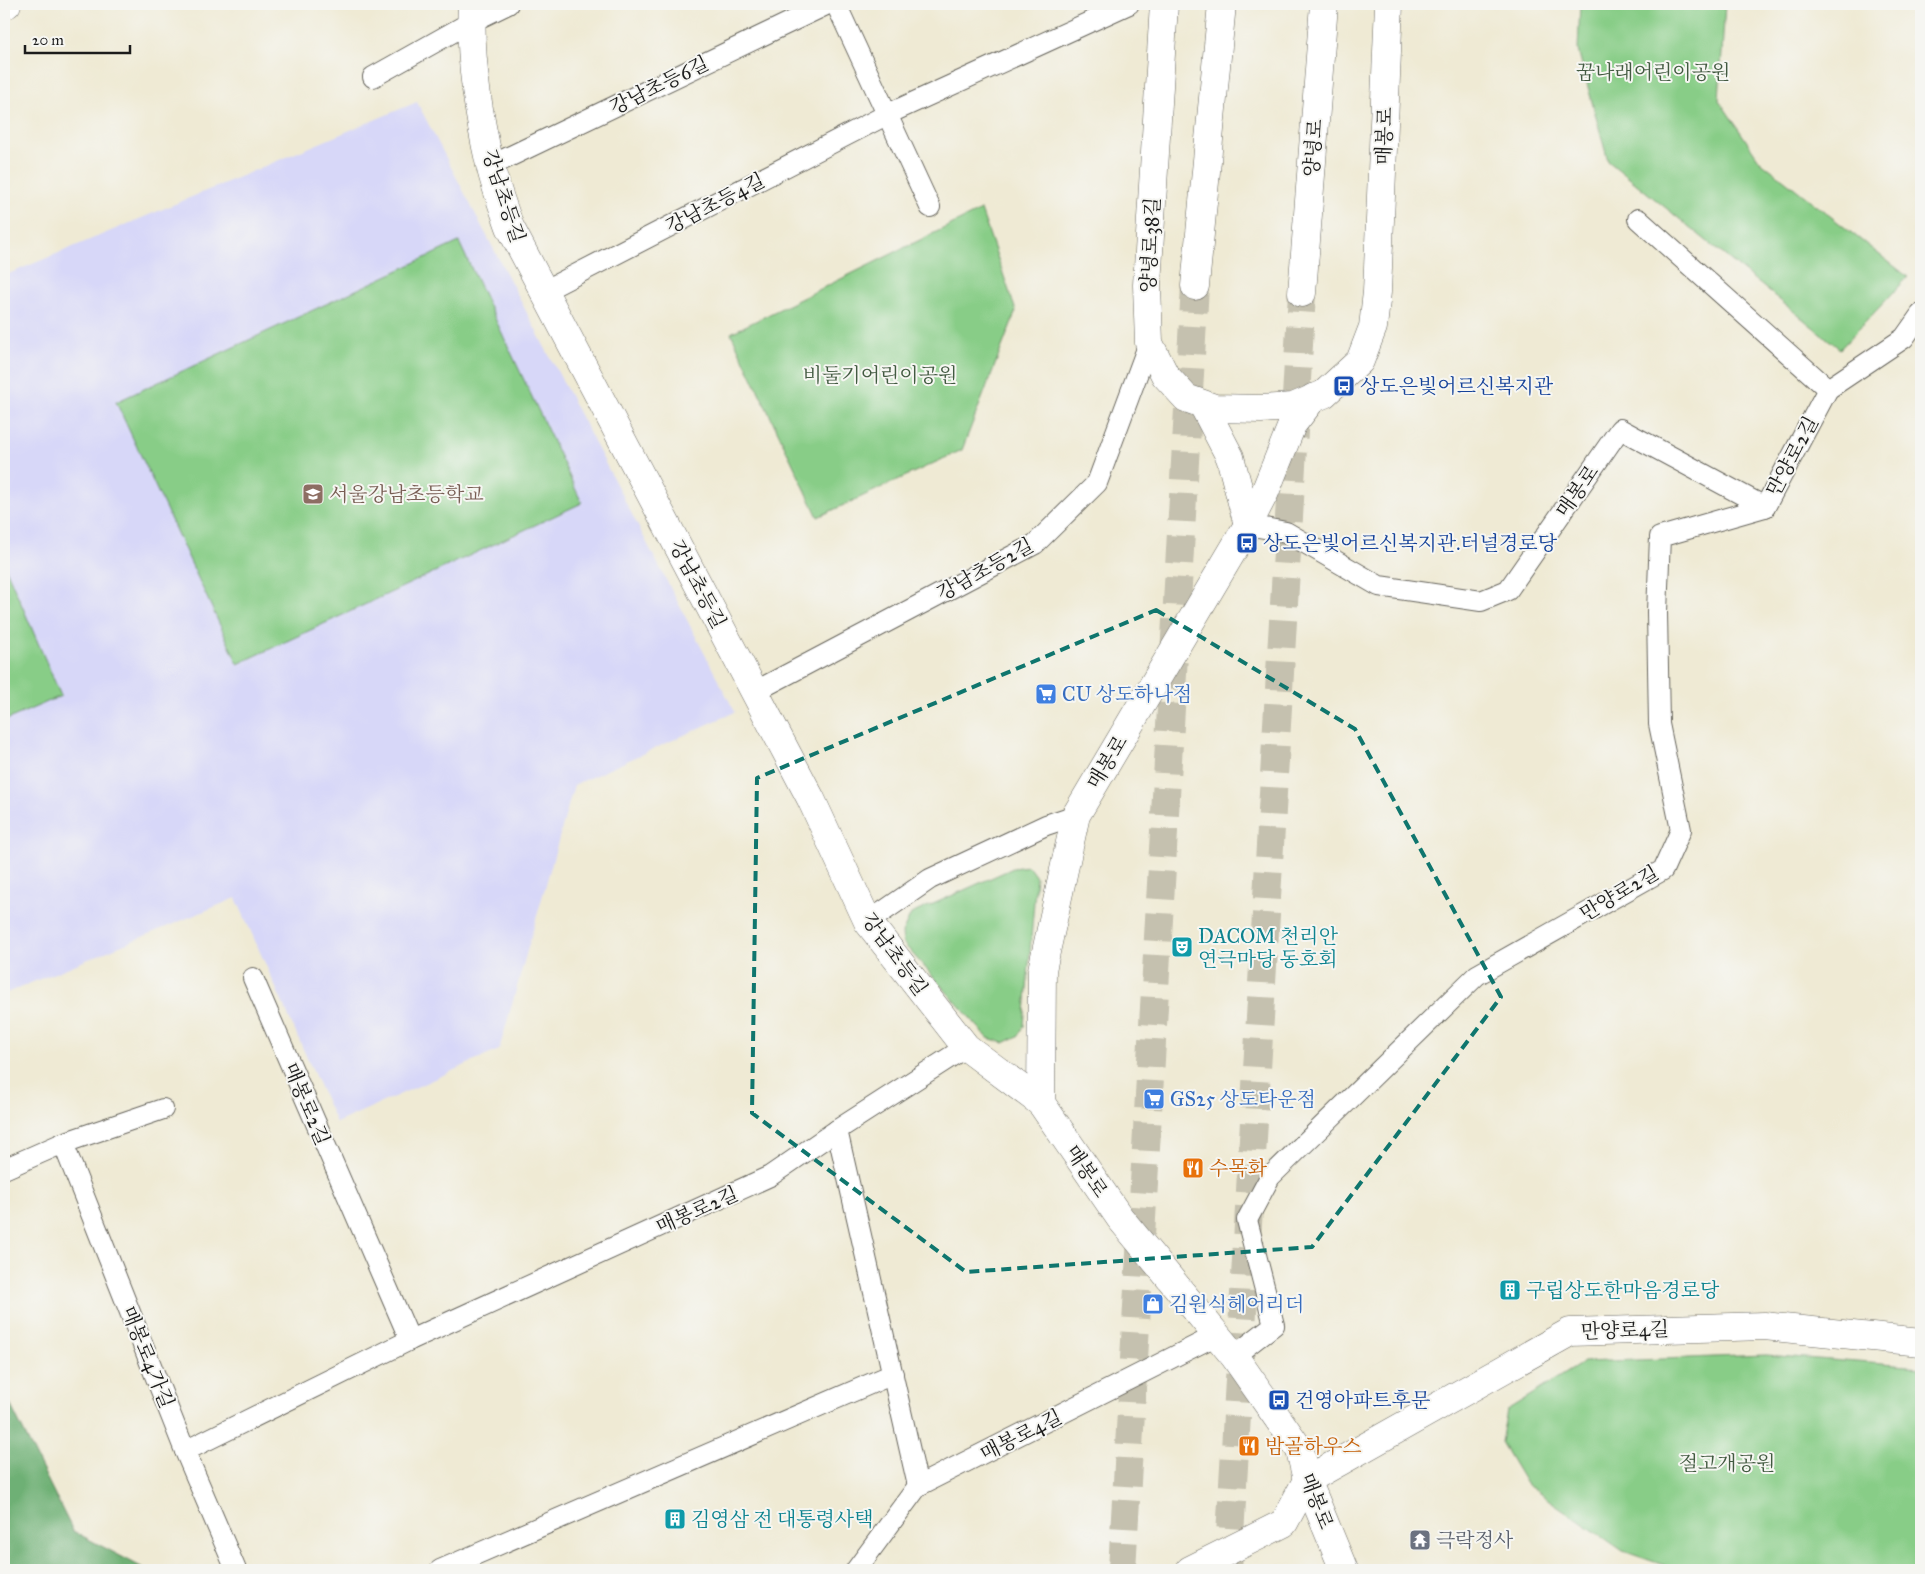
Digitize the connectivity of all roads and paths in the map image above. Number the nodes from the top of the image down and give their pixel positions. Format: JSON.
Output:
{"nodes":[{"id":1,"x":508,"y":4,"type":"edge"},
{"id":2,"x":828,"y":4,"type":"edge"},
{"id":3,"x":836,"y":4,"type":"edge"},
{"id":4,"x":1129,"y":4,"type":"edge"},
{"id":5,"x":1164,"y":4,"type":"edge"},
{"id":6,"x":1222,"y":4,"type":"edge"},
{"id":7,"x":1324,"y":4,"type":"edge"},
{"id":8,"x":1389,"y":4,"type":"edge"},
{"id":9,"x":471,"y":13,"type":"edge"},
{"id":10,"x":373,"y":77,"type":"dead end"},
{"id":11,"x":888,"y":114,"type":"junction"},
{"id":12,"x":490,"y":166,"type":"junction"},
{"id":13,"x":930,"y":207,"type":"dead end"},
{"id":14,"x":1638,"y":219,"type":"dead end"},
{"id":15,"x":1195,"y":286,"type":"tunnel mouth"},
{"id":16,"x":542,"y":292,"type":"junction"},
{"id":17,"x":1302,"y":293,"type":"tunnel mouth"},
{"id":18,"x":1921,"y":314,"type":"edge"},
{"id":19,"x":1149,"y":343,"type":"junction"},
{"id":20,"x":1828,"y":388,"type":"junction"},
{"id":21,"x":1313,"y":398,"type":"junction"},
{"id":22,"x":1203,"y":405,"type":"junction"},
{"id":23,"x":1260,"y":409,"type":"joint"},
{"id":24,"x":1765,"y":507,"type":"junction"},
{"id":25,"x":1248,"y":525,"type":"junction"},
{"id":26,"x":754,"y":692,"type":"junction"},
{"id":27,"x":1076,"y":815,"type":"junction"},
{"id":28,"x":868,"y":922,"type":"junction"},
{"id":29,"x":253,"y":978,"type":"dead end"},
{"id":30,"x":966,"y":1047,"type":"junction"},
{"id":31,"x":1041,"y":1103,"type":"junction"},
{"id":32,"x":163,"y":1109,"type":"dead end"},
{"id":33,"x":837,"y":1130,"type":"junction"},
{"id":34,"x":63,"y":1143,"type":"junction"},
{"id":35,"x":4,"y":1169,"type":"edge"},
{"id":36,"x":1217,"y":1335,"type":"junction"},
{"id":37,"x":410,"y":1340,"type":"junction"},
{"id":38,"x":1921,"y":1342,"type":"edge"},
{"id":39,"x":1234,"y":1356,"type":"junction"},
{"id":40,"x":893,"y":1374,"type":"junction"},
{"id":41,"x":185,"y":1451,"type":"junction"},
{"id":42,"x":1307,"y":1480,"type":"junction"},
{"id":43,"x":918,"y":1486,"type":"junction"},
{"id":44,"x":236,"y":1570,"type":"edge"},
{"id":45,"x":440,"y":1570,"type":"edge"},
{"id":46,"x":856,"y":1570,"type":"edge"},
{"id":47,"x":1190,"y":1570,"type":"edge"},
{"id":48,"x":1344,"y":1570,"type":"edge"}],
"edges":[{"from":1,"to":9,"type":"lane"},
{"from":2,"to":12,"type":"lane","name":"강남초등6길"},
{"from":3,"to":11,"type":"lane"},
{"from":4,"to":11,"type":"lane","name":"강남초등4길"},
{"from":5,"to":19,"type":"street","name":"양녕로38길"},
{"from":6,"to":15,"type":"street"},
{"from":7,"to":17,"type":"street","name":"양녕로"},
{"from":8,"to":21,"type":"street","name":"매봉로"},
{"from":9,"to":10,"type":"lane"},
{"from":9,"to":12,"type":"street","name":"강남초등길"},
{"from":11,"to":13,"type":"lane"},
{"from":11,"to":16,"type":"lane","name":"강남초등4길"},
{"from":12,"to":16,"type":"street","name":"강남초등길"},
{"from":14,"to":20,"type":"lane"},
{"from":16,"to":26,"type":"street","name":"강남초등길"},
{"from":18,"to":20,"type":"lane","name":"만양로2길"},
{"from":19,"to":22,"type":"street","name":"양녕로38길"},
{"from":19,"to":26,"type":"lane","name":"강남초등2길"},
{"from":20,"to":24,"type":"lane","name":"만양로2길"},
{"from":21,"to":23,"type":"street","name":"매봉로"},
{"from":21,"to":25,"type":"street"},
{"from":22,"to":23,"type":"street","name":"양녕로38길"},
{"from":22,"to":25,"type":"street"},
{"from":24,"to":25,"type":"lane","name":"매봉로"},
{"from":24,"to":39,"type":"lane","name":"만양로2길"},
{"from":25,"to":27,"type":"street","name":"매봉로"},
{"from":26,"to":28,"type":"street","name":"강남초등길"},
{"from":27,"to":28,"type":"lane"},
{"from":27,"to":31,"type":"street","name":"매봉로"},
{"from":28,"to":30,"type":"street","name":"강남초등길"},
{"from":29,"to":37,"type":"lane","name":"매봉로2길"},
{"from":30,"to":31,"type":"street","name":"강남초등길"},
{"from":30,"to":33,"type":"lane","name":"매봉로2길"},
{"from":31,"to":36,"type":"street","name":"매봉로"},
{"from":32,"to":34,"type":"lane"},
{"from":33,"to":37,"type":"lane","name":"매봉로2길"},
{"from":33,"to":40,"type":"lane"},
{"from":34,"to":35,"type":"lane"},
{"from":34,"to":41,"type":"lane","name":"매봉로4가길"},
{"from":36,"to":39,"type":"street","name":"매봉로"},
{"from":36,"to":43,"type":"lane","name":"매봉로4길"},
{"from":37,"to":41,"type":"lane","name":"매봉로2길"},
{"from":38,"to":42,"type":"street","name":"만양로4길"},
{"from":39,"to":42,"type":"street","name":"매봉로"},
{"from":40,"to":43,"type":"lane"},
{"from":40,"to":45,"type":"lane"},
{"from":41,"to":44,"type":"lane","name":"매봉로4가길"},
{"from":42,"to":47,"type":"street"},
{"from":42,"to":48,"type":"street","name":"매봉로"},
{"from":43,"to":46,"type":"lane","name":"매봉로4길"}]}
